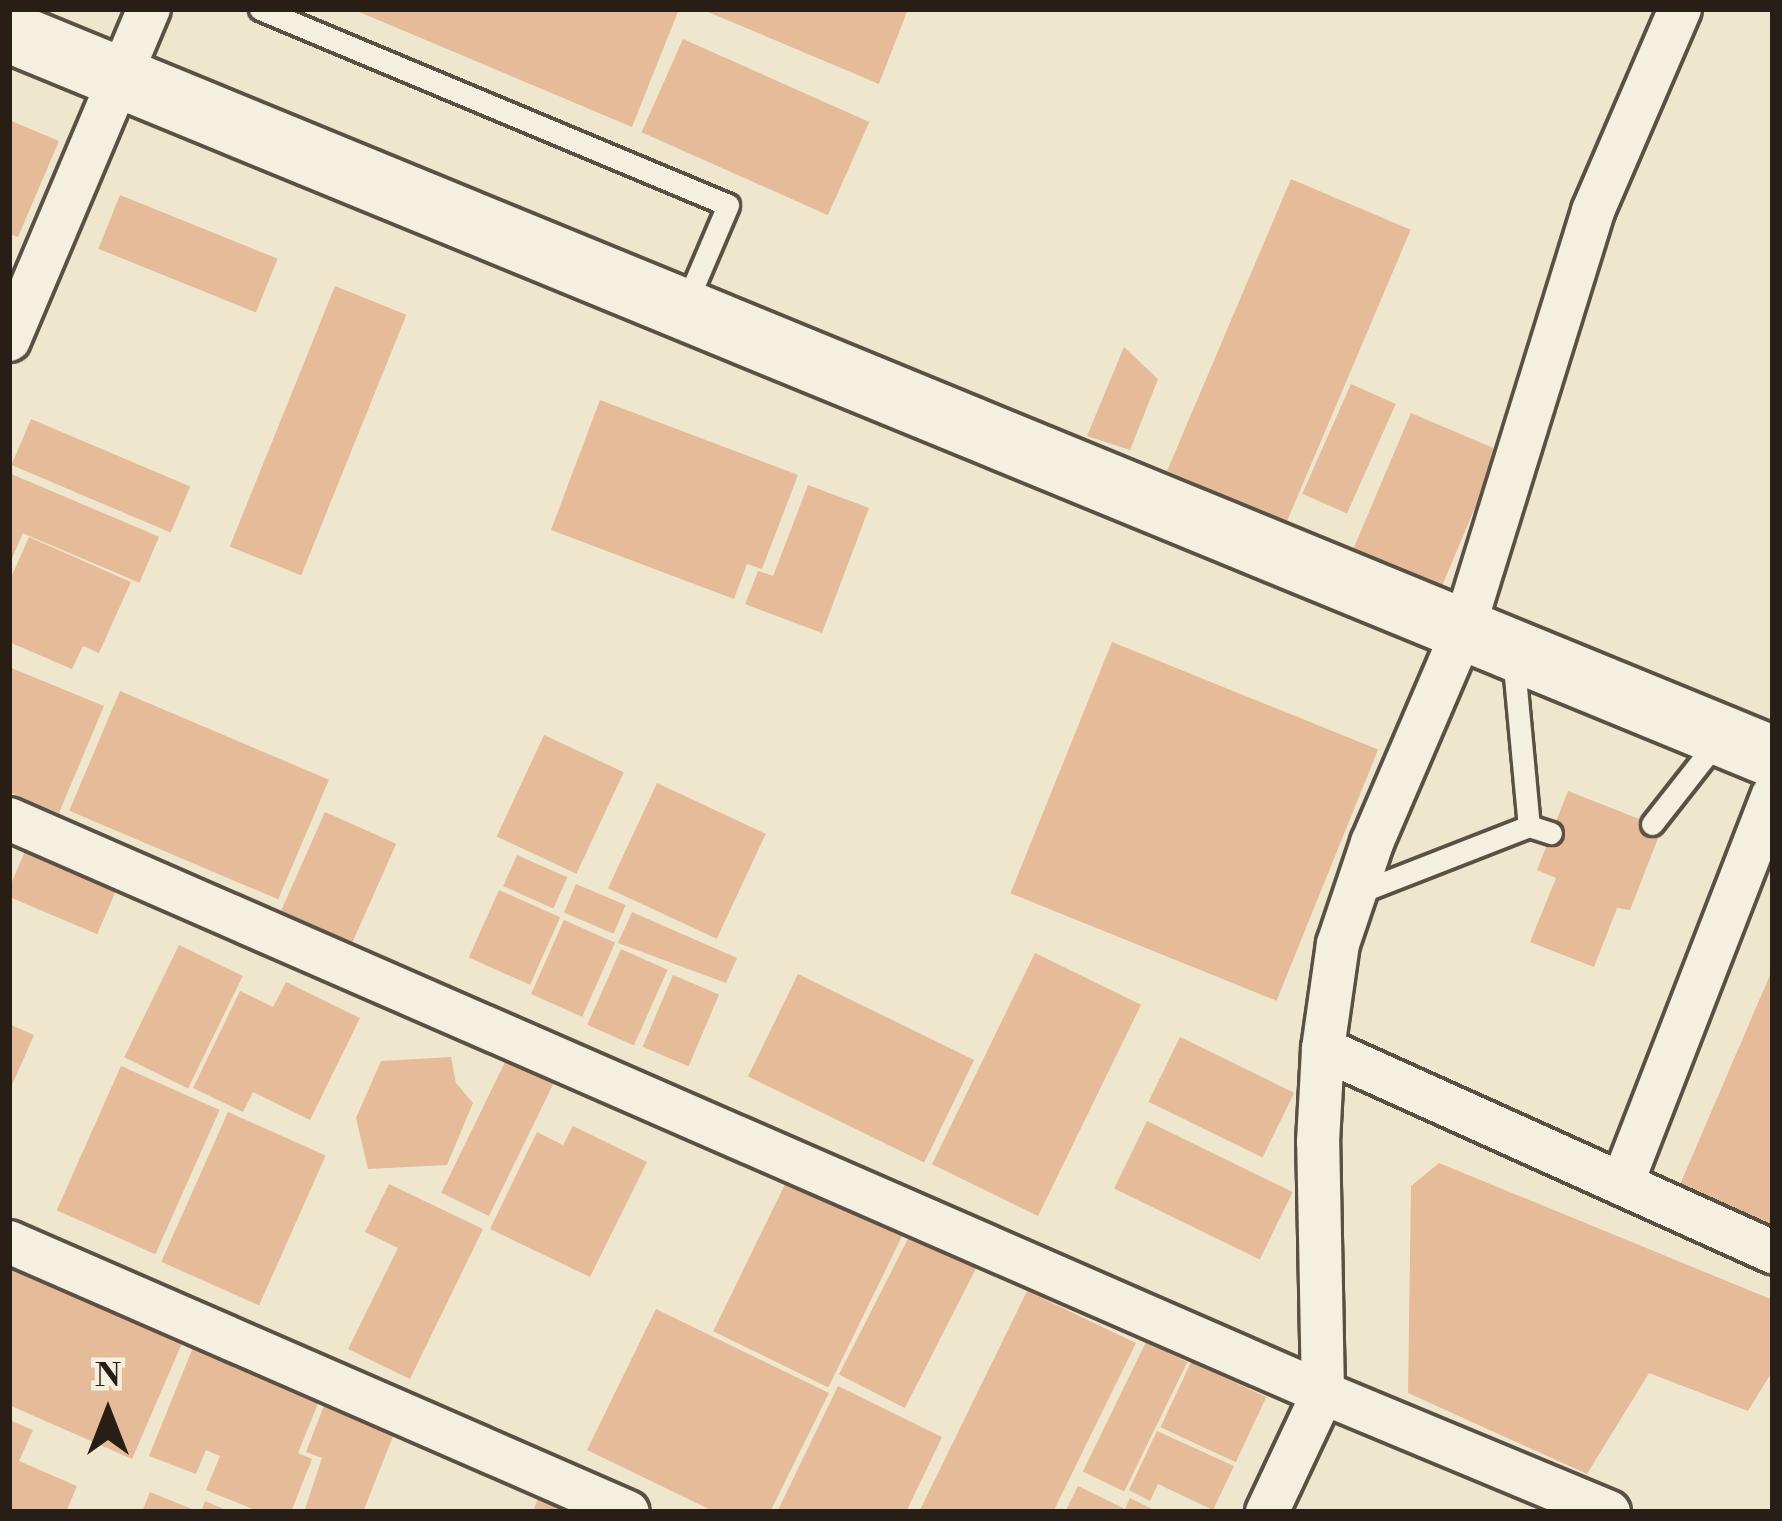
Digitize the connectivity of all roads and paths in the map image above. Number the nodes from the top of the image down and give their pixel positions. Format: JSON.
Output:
{"nodes":[{"id":1,"x":149,"y":9,"type":"edge"},
{"id":2,"x":260,"y":9,"type":"edge"},
{"id":3,"x":1680,"y":9,"type":"edge"},
{"id":4,"x":9,"y":32,"type":"edge"},
{"id":5,"x":123,"y":77,"type":"junction"},
{"id":6,"x":684,"y":307,"type":"junction"},
{"id":7,"x":9,"y":340,"type":"edge"},
{"id":8,"x":1488,"y":638,"type":"junction"},
{"id":9,"x":1747,"y":746,"type":"edge"},
{"id":10,"x":1773,"y":795,"type":"edge"},
{"id":11,"x":9,"y":819,"type":"edge"},
{"id":12,"x":1652,"y":824,"type":"dead end"},
{"id":13,"x":1355,"y":894,"type":"junction"},
{"id":14,"x":1323,"y":1049,"type":"junction"},
{"id":15,"x":1622,"y":1184,"type":"junction"},
{"id":16,"x":9,"y":1242,"type":"edge"},
{"id":17,"x":1773,"y":1252,"type":"edge"},
{"id":18,"x":1323,"y":1393,"type":"junction"},
{"id":19,"x":628,"y":1512,"type":"edge"},
{"id":20,"x":1267,"y":1512,"type":"edge"},
{"id":21,"x":1609,"y":1512,"type":"edge"}],
"edges":[{"from":1,"to":5,"type":"street"},
{"from":2,"to":6,"type":"lane"},
{"from":3,"to":8,"type":"street"},
{"from":4,"to":5,"type":"main road"},
{"from":5,"to":6,"type":"main road"},
{"from":5,"to":7,"type":"street"},
{"from":6,"to":8,"type":"main road"},
{"from":8,"to":9,"type":"main road"},
{"from":8,"to":13,"type":"street"},
{"from":8,"to":13,"type":"lane"},
{"from":9,"to":12,"type":"lane"},
{"from":10,"to":15,"type":"street"},
{"from":11,"to":18,"type":"street"},
{"from":13,"to":14,"type":"street"},
{"from":14,"to":15,"type":"street"},
{"from":14,"to":18,"type":"street"},
{"from":15,"to":17,"type":"street"},
{"from":16,"to":19,"type":"street"},
{"from":18,"to":20,"type":"street"},
{"from":18,"to":21,"type":"street"}]}
